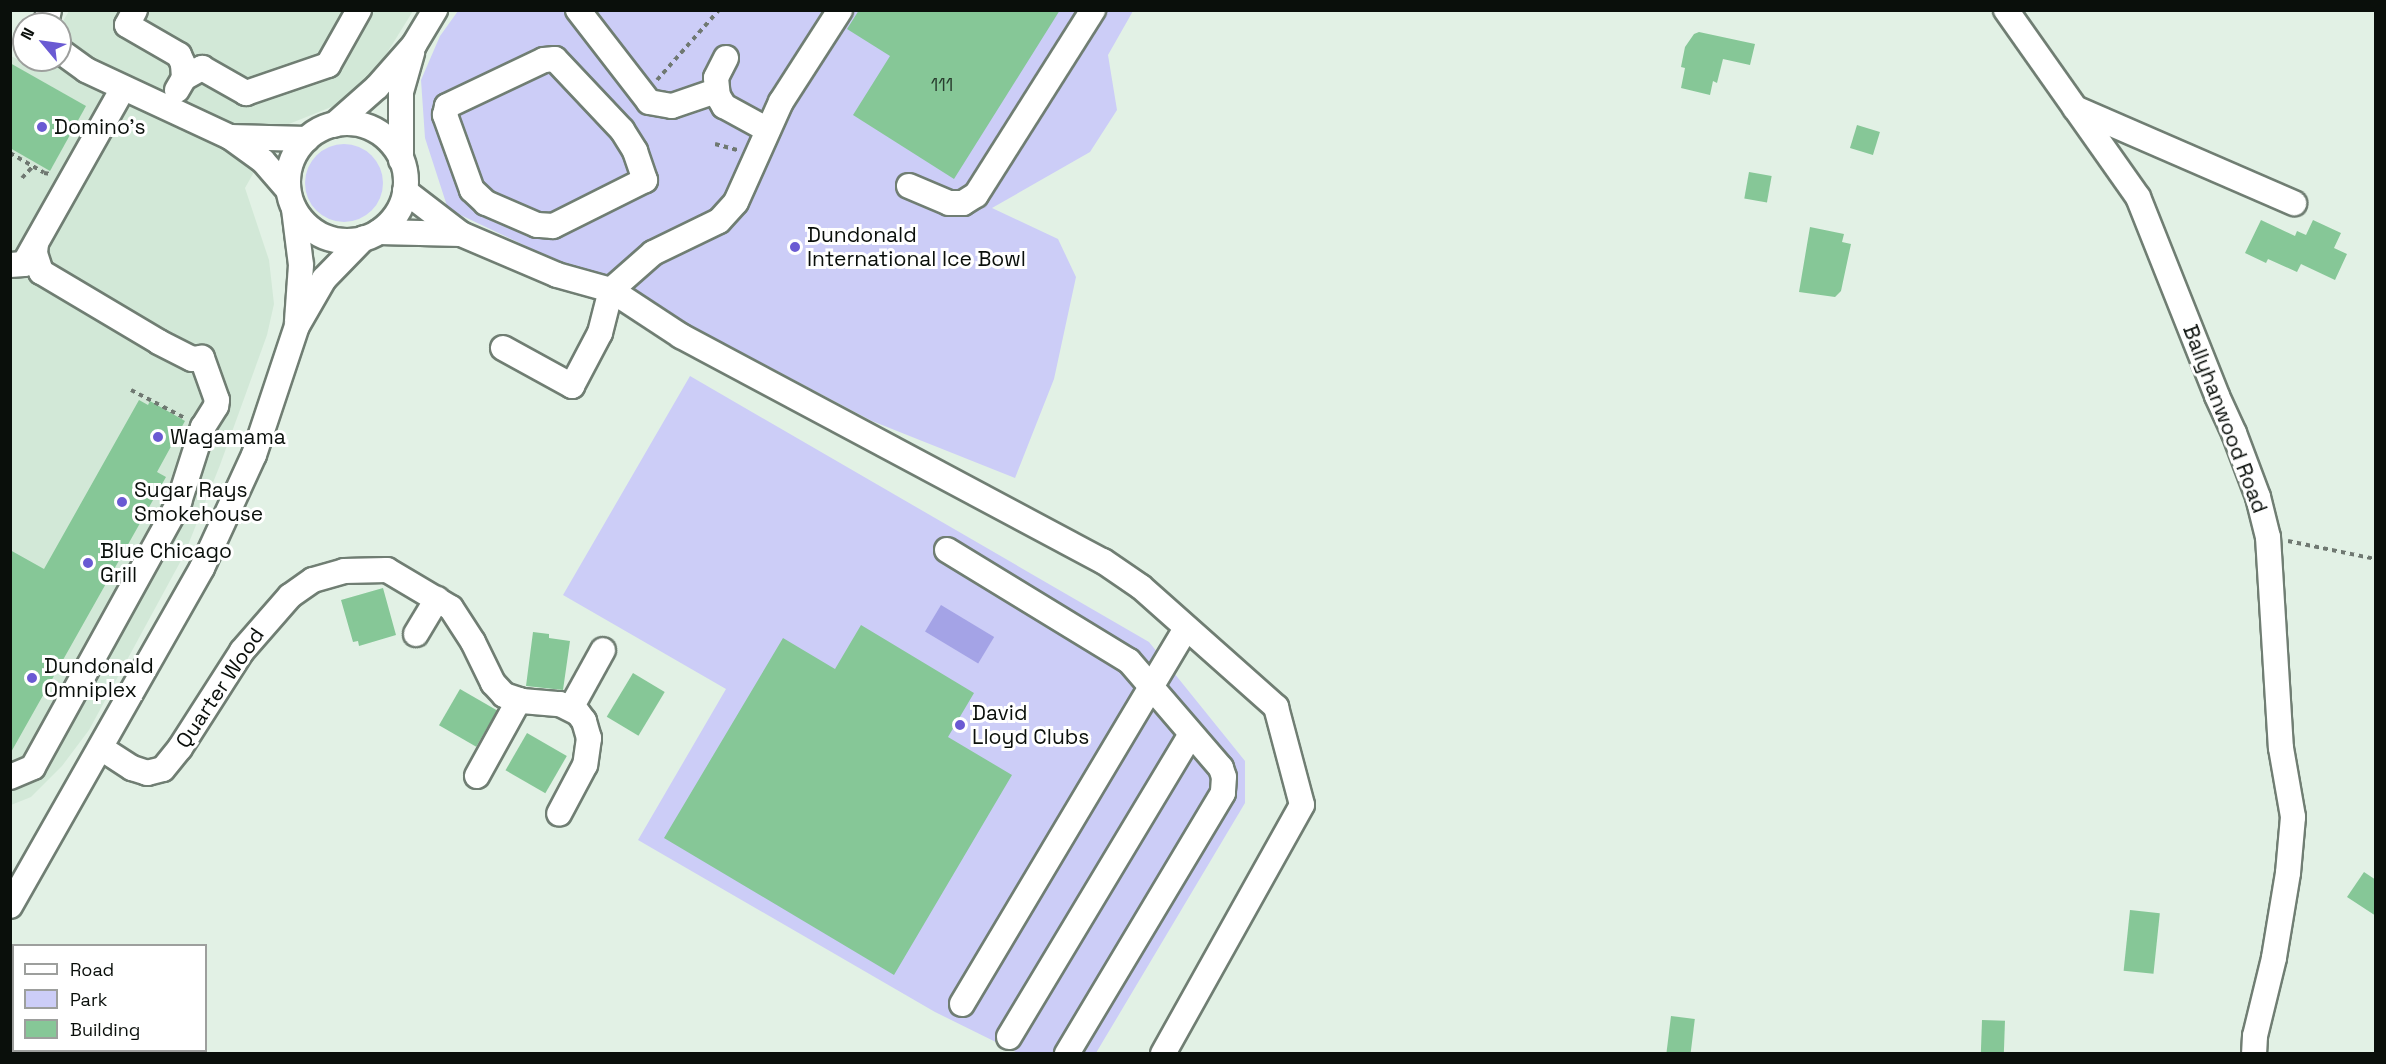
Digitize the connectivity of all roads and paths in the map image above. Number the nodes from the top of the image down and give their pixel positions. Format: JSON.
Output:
{"nodes":[{"id":1,"x":135,"y":10,"type":"edge"},
{"id":2,"x":359,"y":10,"type":"edge"},
{"id":3,"x":435,"y":10,"type":"edge"},
{"id":4,"x":578,"y":10,"type":"edge"},
{"id":5,"x":719,"y":10,"type":"edge"},
{"id":6,"x":840,"y":10,"type":"edge"},
{"id":7,"x":1093,"y":10,"type":"edge"},
{"id":8,"x":2006,"y":10,"type":"edge"},
{"id":9,"x":414,"y":45,"type":"junction"},
{"id":10,"x":726,"y":58,"type":"dead end"},
{"id":11,"x":72,"y":60,"type":"edge"},
{"id":12,"x":188,"y":67,"type":"junction"},
{"id":13,"x":636,"y":86,"type":"junction"},
{"id":14,"x":123,"y":88,"type":"junction"},
{"id":15,"x":716,"y":91,"type":"junction"},
{"id":16,"x":168,"y":108,"type":"junction"},
{"id":17,"x":2075,"y":108,"type":"junction"},
{"id":18,"x":615,"y":121,"type":"junction"},
{"id":19,"x":334,"y":125,"type":"junction"},
{"id":20,"x":768,"y":130,"type":"junction"},
{"id":21,"x":230,"y":137,"type":"junction"},
{"id":22,"x":307,"y":139,"type":"junction"},
{"id":23,"x":10,"y":153,"type":"edge"},
{"id":24,"x":401,"y":160,"type":"junction"},
{"id":25,"x":33,"y":166,"type":"junction"},
{"id":26,"x":47,"y":171,"type":"dead end"},
{"id":27,"x":22,"y":178,"type":"dead end"},
{"id":28,"x":909,"y":186,"type":"dead end"},
{"id":29,"x":405,"y":191,"type":"junction"},
{"id":30,"x":291,"y":200,"type":"junction"},
{"id":31,"x":2294,"y":203,"type":"dead end"},
{"id":32,"x":461,"y":234,"type":"junction"},
{"id":33,"x":372,"y":235,"type":"junction"},
{"id":34,"x":36,"y":244,"type":"junction"},
{"id":35,"x":10,"y":265,"type":"edge"},
{"id":36,"x":611,"y":290,"type":"junction"},
{"id":37,"x":297,"y":326,"type":"junction"},
{"id":38,"x":503,"y":348,"type":"dead end"},
{"id":39,"x":131,"y":390,"type":"dead end"},
{"id":40,"x":187,"y":419,"type":"dead end"},
{"id":41,"x":2268,"y":537,"type":"junction"},
{"id":42,"x":947,"y":550,"type":"dead end"},
{"id":43,"x":2376,"y":559,"type":"edge"},
{"id":44,"x":437,"y":599,"type":"junction"},
{"id":45,"x":1186,"y":628,"type":"junction"},
{"id":46,"x":416,"y":634,"type":"dead end"},
{"id":47,"x":603,"y":650,"type":"dead end"},
{"id":48,"x":1150,"y":688,"type":"junction"},
{"id":49,"x":519,"y":700,"type":"junction"},
{"id":50,"x":571,"y":708,"type":"junction"},
{"id":51,"x":1191,"y":734,"type":"junction"},
{"id":52,"x":101,"y":748,"type":"junction"},
{"id":53,"x":477,"y":776,"type":"dead end"},
{"id":54,"x":10,"y":777,"type":"edge"},
{"id":55,"x":559,"y":814,"type":"dead end"},
{"id":56,"x":10,"y":906,"type":"edge"},
{"id":57,"x":962,"y":1004,"type":"dead end"},
{"id":58,"x":1009,"y":1037,"type":"dead end"},
{"id":59,"x":1067,"y":1053,"type":"edge"},
{"id":60,"x":1163,"y":1053,"type":"edge"},
{"id":61,"x":2254,"y":1053,"type":"edge"}],
"edges":[{"from":1,"to":12,"type":"street"},
{"from":2,"to":12,"type":"street"},
{"from":3,"to":9,"type":"street"},
{"from":4,"to":13,"type":"street"},
{"from":5,"to":13,"type":"path"},
{"from":6,"to":20,"type":"street"},
{"from":7,"to":28,"type":"street"},
{"from":8,"to":17,"type":"street","name":"Ballyhanwood Road"},
{"from":9,"to":19,"type":"street"},
{"from":9,"to":24,"type":"street"},
{"from":10,"to":15,"type":"street"},
{"from":11,"to":14,"type":"street"},
{"from":12,"to":16,"type":"street"},
{"from":13,"to":15,"type":"street"},
{"from":13,"to":18,"type":"street"},
{"from":14,"to":16,"type":"street"},
{"from":14,"to":34,"type":"street"},
{"from":15,"to":20,"type":"street"},
{"from":16,"to":21,"type":"street"},
{"from":17,"to":31,"type":"street"},
{"from":17,"to":41,"type":"street","name":"Ballyhanwood Road"},
{"from":18,"to":18,"type":"street"},
{"from":19,"to":22,"type":"street"},
{"from":19,"to":24,"type":"street"},
{"from":20,"to":36,"type":"street"},
{"from":21,"to":22,"type":"street"},
{"from":21,"to":30,"type":"street"},
{"from":22,"to":30,"type":"street"},
{"from":23,"to":25,"type":"path"},
{"from":24,"to":29,"type":"street"},
{"from":25,"to":26,"type":"path"},
{"from":25,"to":27,"type":"path"},
{"from":29,"to":32,"type":"street"},
{"from":29,"to":33,"type":"street"},
{"from":30,"to":33,"type":"street"},
{"from":30,"to":37,"type":"street"},
{"from":32,"to":33,"type":"street"},
{"from":32,"to":36,"type":"street"},
{"from":33,"to":37,"type":"street"},
{"from":34,"to":35,"type":"street"},
{"from":34,"to":54,"type":"street"},
{"from":36,"to":38,"type":"street"},
{"from":36,"to":45,"type":"street"},
{"from":37,"to":52,"type":"street"},
{"from":39,"to":40,"type":"path"},
{"from":41,"to":43,"type":"path"},
{"from":41,"to":61,"type":"street","name":"Ballyhanwood Road"},
{"from":42,"to":48,"type":"street"},
{"from":44,"to":46,"type":"street"},
{"from":44,"to":49,"type":"street","name":"Quarter Wood"},
{"from":44,"to":52,"type":"street","name":"Quarter Wood"},
{"from":45,"to":48,"type":"street"},
{"from":45,"to":60,"type":"street"},
{"from":47,"to":50,"type":"street"},
{"from":48,"to":51,"type":"street"},
{"from":48,"to":57,"type":"street"},
{"from":49,"to":50,"type":"street","name":"Quarter Wood"},
{"from":49,"to":53,"type":"street"},
{"from":50,"to":55,"type":"street"},
{"from":51,"to":58,"type":"street"},
{"from":51,"to":59,"type":"street"},
{"from":52,"to":56,"type":"street"}]}
